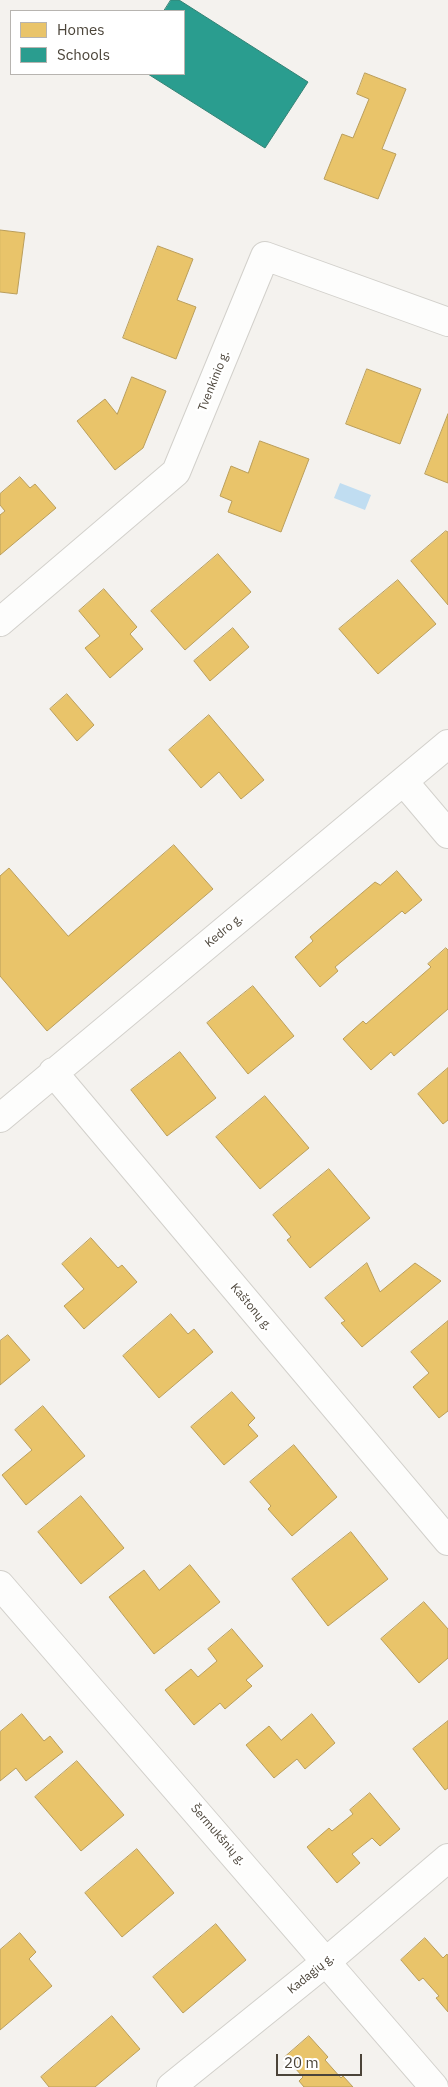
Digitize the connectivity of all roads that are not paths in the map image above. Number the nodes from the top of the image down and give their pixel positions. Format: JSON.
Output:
{"nodes":[{"id":1,"x":448,"y":322,"type":"edge"},
{"id":2,"x":0,"y":622,"type":"edge"},
{"id":3,"x":448,"y":744,"type":"edge"},
{"id":4,"x":404,"y":782,"type":"junction"},
{"id":5,"x":448,"y":834,"type":"edge"},
{"id":6,"x":53,"y":1072,"type":"junction"},
{"id":7,"x":0,"y":1118,"type":"edge"},
{"id":8,"x":448,"y":1542,"type":"edge"},
{"id":9,"x":0,"y":1585,"type":"edge"},
{"id":10,"x":448,"y":1858,"type":"edge"},
{"id":11,"x":327,"y":1961,"type":"junction"},
{"id":12,"x":171,"y":2087,"type":"edge"},
{"id":13,"x":434,"y":2087,"type":"edge"}],
"edges":[{"from":1,"to":2,"type":"street","name":"Tvenkinio g."},
{"from":3,"to":4,"type":"street","name":"Kedro g."},
{"from":4,"to":5,"type":"street"},
{"from":4,"to":6,"type":"street","name":"Kedro g."},
{"from":6,"to":7,"type":"street","name":"Kedro g."},
{"from":6,"to":8,"type":"street","name":"Kaštonų g."},
{"from":9,"to":11,"type":"street","name":"Šermukšnių g."},
{"from":10,"to":11,"type":"street","name":"Kadagių g."},
{"from":11,"to":12,"type":"street","name":"Kadagių g."},
{"from":11,"to":13,"type":"street","name":"Šermukšnių g."}]}
